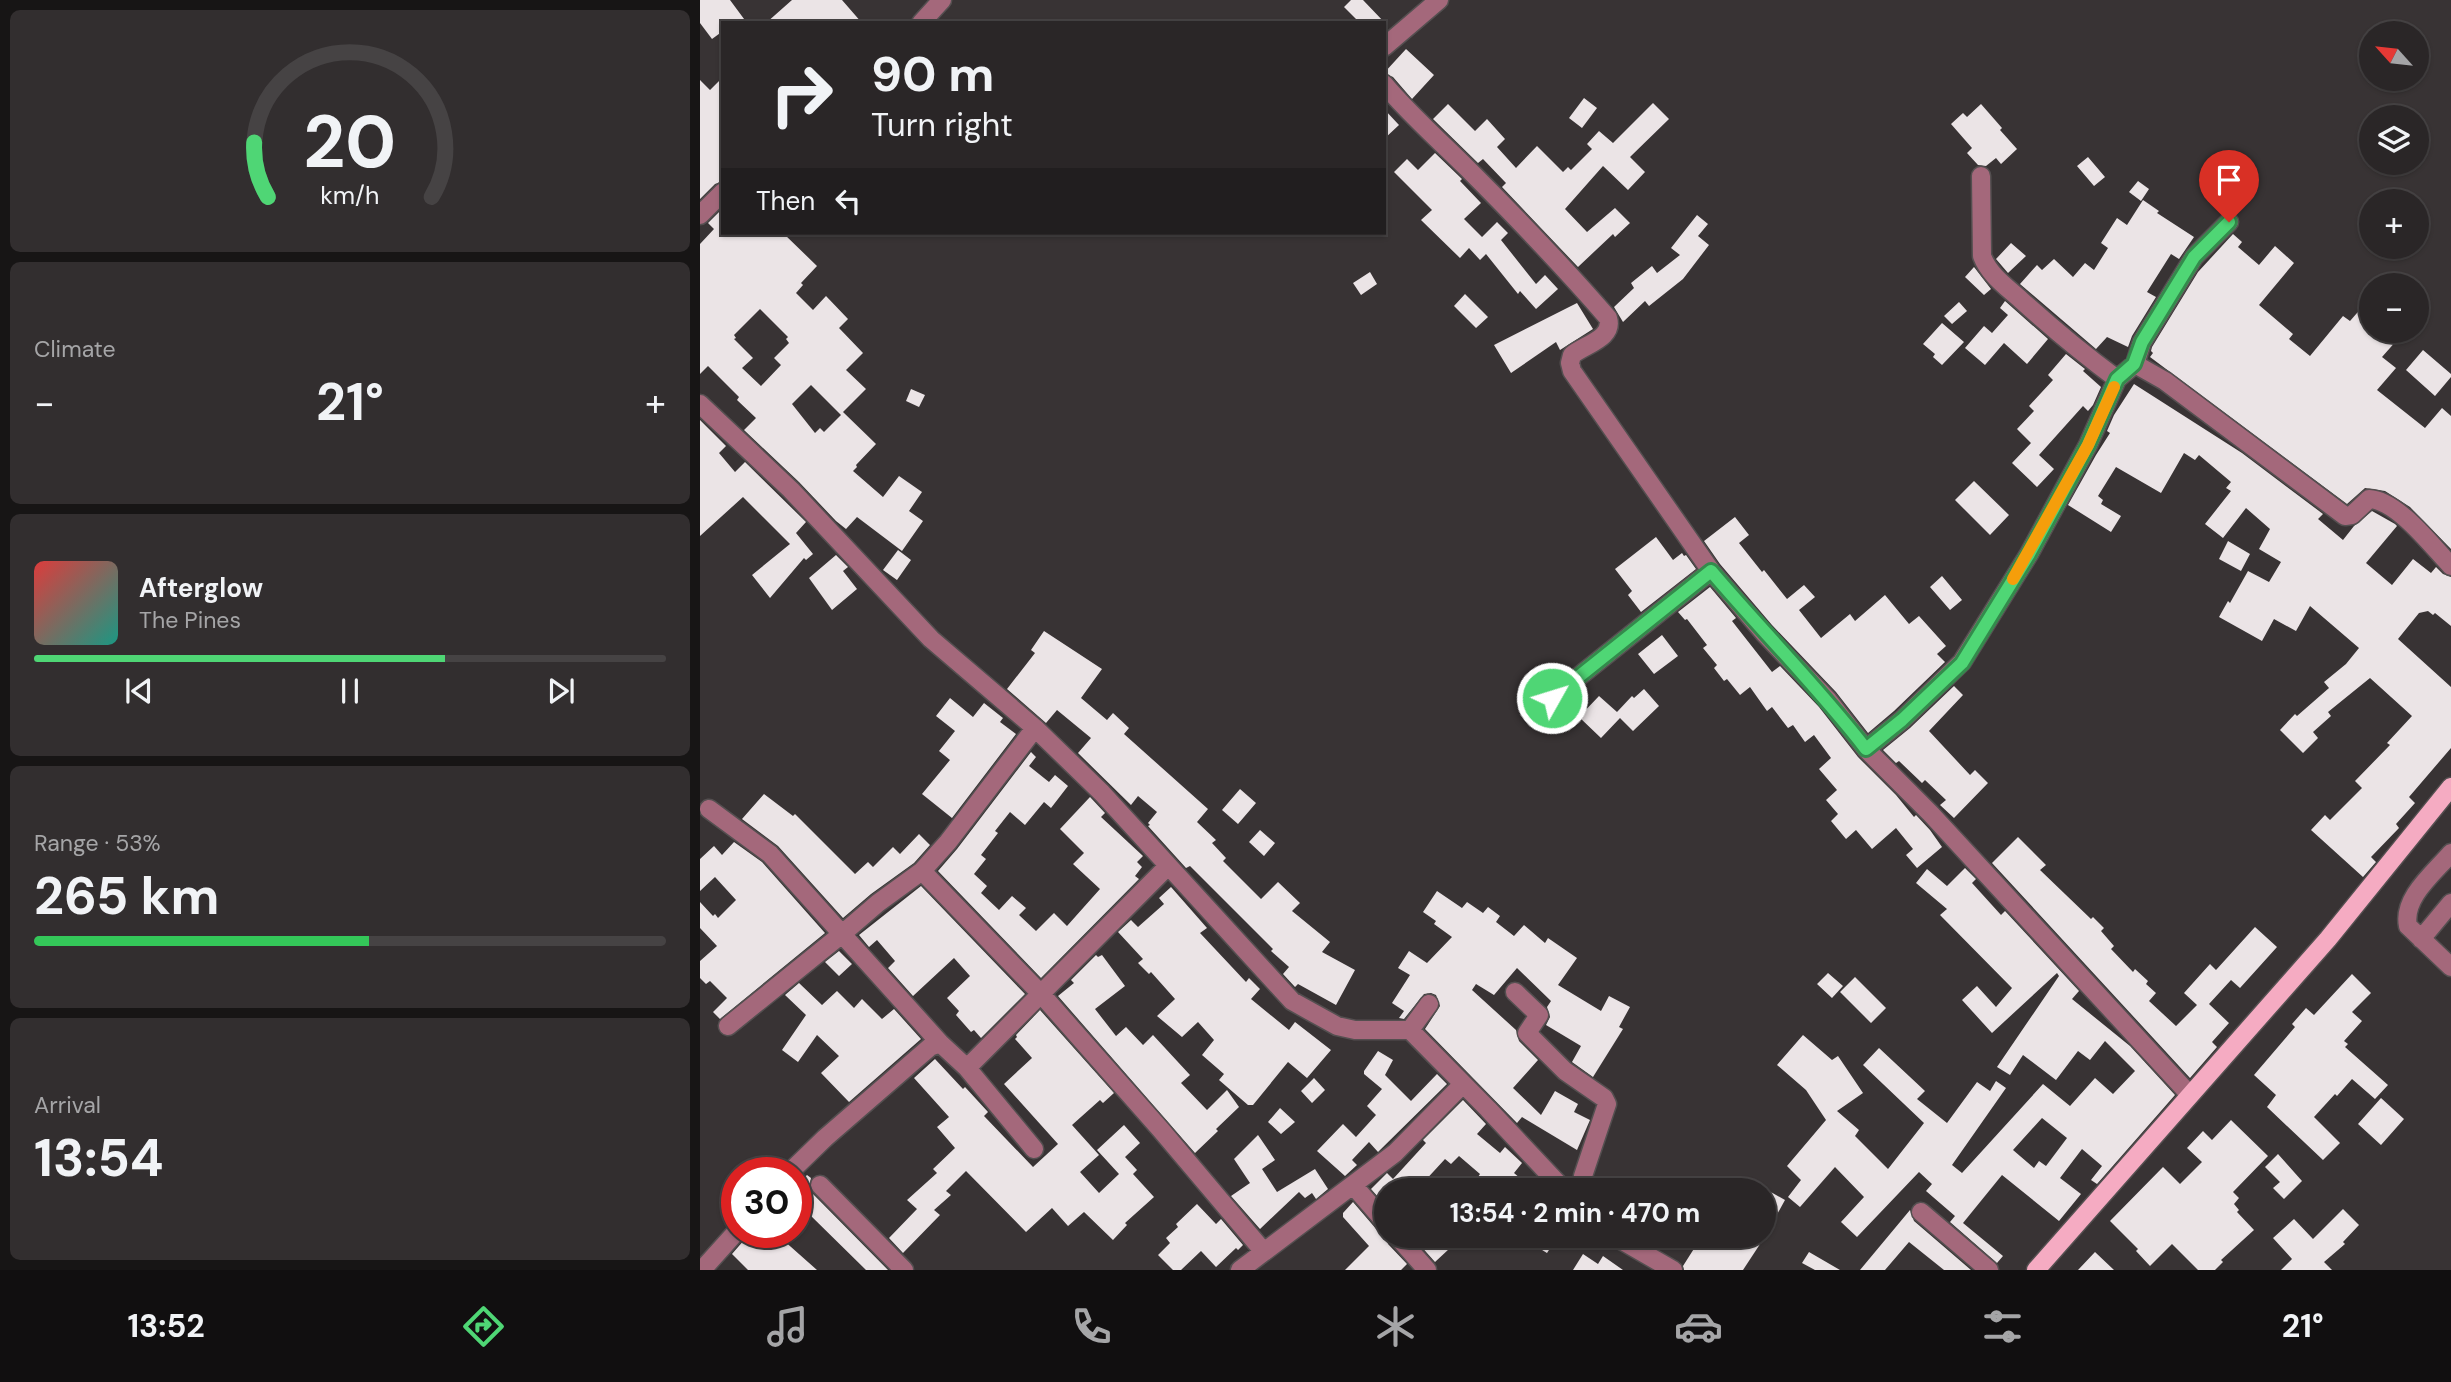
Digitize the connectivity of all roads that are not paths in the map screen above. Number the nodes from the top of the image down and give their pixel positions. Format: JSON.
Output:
{"nodes":[{"id":1,"x":942,"y":0,"type":"edge"},
{"id":2,"x":1439,"y":0,"type":"edge"},
{"id":3,"x":923,"y":21,"type":"edge"},
{"id":4,"x":1386,"y":45,"type":"edge"},
{"id":5,"x":1386,"y":86,"type":"edge"},
{"id":6,"x":1981,"y":176,"type":"dead end"},
{"id":7,"x":721,"y":194,"type":"edge"},
{"id":8,"x":700,"y":215,"type":"edge"},
{"id":9,"x":2229,"y":222,"type":"dead end"},
{"id":10,"x":2134,"y":364,"type":"junction"},
{"id":11,"x":2117,"y":379,"type":"junction"},
{"id":12,"x":700,"y":404,"type":"edge"},
{"id":13,"x":2451,"y":566,"type":"edge"},
{"id":14,"x":1711,"y":571,"type":"junction"},
{"id":15,"x":1552,"y":698,"type":"dead end"},
{"id":16,"x":1035,"y":728,"type":"junction"},
{"id":17,"x":1866,"y":749,"type":"junction"},
{"id":18,"x":2451,"y":787,"type":"edge"},
{"id":19,"x":709,"y":808,"type":"dead end"},
{"id":20,"x":2451,"y":853,"type":"edge"},
{"id":21,"x":1168,"y":866,"type":"junction"},
{"id":22,"x":922,"y":871,"type":"junction"},
{"id":23,"x":2451,"y":903,"type":"edge"},
{"id":24,"x":842,"y":934,"type":"junction"},
{"id":25,"x":2421,"y":939,"type":"junction"},
{"id":26,"x":2447,"y":956,"type":"edge"},
{"id":27,"x":1515,"y":992,"type":"dead end"},
{"id":28,"x":1042,"y":995,"type":"junction"},
{"id":29,"x":1429,"y":1004,"type":"dead end"},
{"id":30,"x":728,"y":1026,"type":"dead end"},
{"id":31,"x":1410,"y":1030,"type":"junction"},
{"id":32,"x":940,"y":1043,"type":"junction"},
{"id":33,"x":967,"y":1068,"type":"junction"},
{"id":34,"x":1463,"y":1084,"type":"junction"},
{"id":35,"x":2190,"y":1095,"type":"junction"},
{"id":36,"x":1034,"y":1149,"type":"dead end"},
{"id":37,"x":805,"y":1157,"type":"edge"},
{"id":38,"x":1553,"y":1178,"type":"edge"},
{"id":39,"x":1583,"y":1178,"type":"edge"},
{"id":40,"x":820,"y":1185,"type":"dead end"},
{"id":41,"x":1353,"y":1185,"type":"junction"},
{"id":42,"x":1374,"y":1209,"type":"edge"},
{"id":43,"x":1921,"y":1212,"type":"dead end"},
{"id":44,"x":723,"y":1248,"type":"edge"},
{"id":45,"x":1408,"y":1248,"type":"edge"},
{"id":46,"x":1634,"y":1248,"type":"edge"},
{"id":47,"x":1264,"y":1252,"type":"junction"},
{"id":48,"x":705,"y":1269,"type":"edge"},
{"id":49,"x":904,"y":1270,"type":"edge"},
{"id":50,"x":1240,"y":1270,"type":"edge"},
{"id":51,"x":1427,"y":1270,"type":"edge"},
{"id":52,"x":1672,"y":1270,"type":"edge"},
{"id":53,"x":1989,"y":1270,"type":"edge"},
{"id":54,"x":2036,"y":1270,"type":"edge"}],
"edges":[{"from":1,"to":3,"type":"street"},
{"from":2,"to":4,"type":"street"},
{"from":5,"to":14,"type":"street"},
{"from":6,"to":11,"type":"street"},
{"from":7,"to":8,"type":"street"},
{"from":9,"to":10,"type":"street"},
{"from":10,"to":11,"type":"street"},
{"from":10,"to":13,"type":"street"},
{"from":11,"to":17,"type":"street"},
{"from":12,"to":16,"type":"street"},
{"from":14,"to":15,"type":"street"},
{"from":14,"to":17,"type":"street"},
{"from":16,"to":21,"type":"street"},
{"from":16,"to":22,"type":"street"},
{"from":17,"to":35,"type":"street"},
{"from":18,"to":35,"type":"main road"},
{"from":19,"to":24,"type":"street"},
{"from":20,"to":25,"type":"street"},
{"from":21,"to":28,"type":"street"},
{"from":21,"to":31,"type":"street"},
{"from":22,"to":24,"type":"street"},
{"from":22,"to":28,"type":"street"},
{"from":23,"to":25,"type":"street"},
{"from":24,"to":30,"type":"street"},
{"from":24,"to":32,"type":"street"},
{"from":25,"to":26,"type":"street"},
{"from":27,"to":39,"type":"street"},
{"from":28,"to":33,"type":"street"},
{"from":28,"to":47,"type":"street"},
{"from":29,"to":31,"type":"street"},
{"from":31,"to":34,"type":"street"},
{"from":32,"to":33,"type":"street"},
{"from":32,"to":37,"type":"street"},
{"from":33,"to":36,"type":"street"},
{"from":34,"to":38,"type":"street"},
{"from":34,"to":41,"type":"street"},
{"from":35,"to":54,"type":"main road"},
{"from":40,"to":49,"type":"street"},
{"from":41,"to":42,"type":"street"},
{"from":41,"to":47,"type":"street"},
{"from":43,"to":53,"type":"street"},
{"from":44,"to":48,"type":"street"},
{"from":45,"to":51,"type":"street"},
{"from":46,"to":52,"type":"street"},
{"from":47,"to":50,"type":"street"}]}
